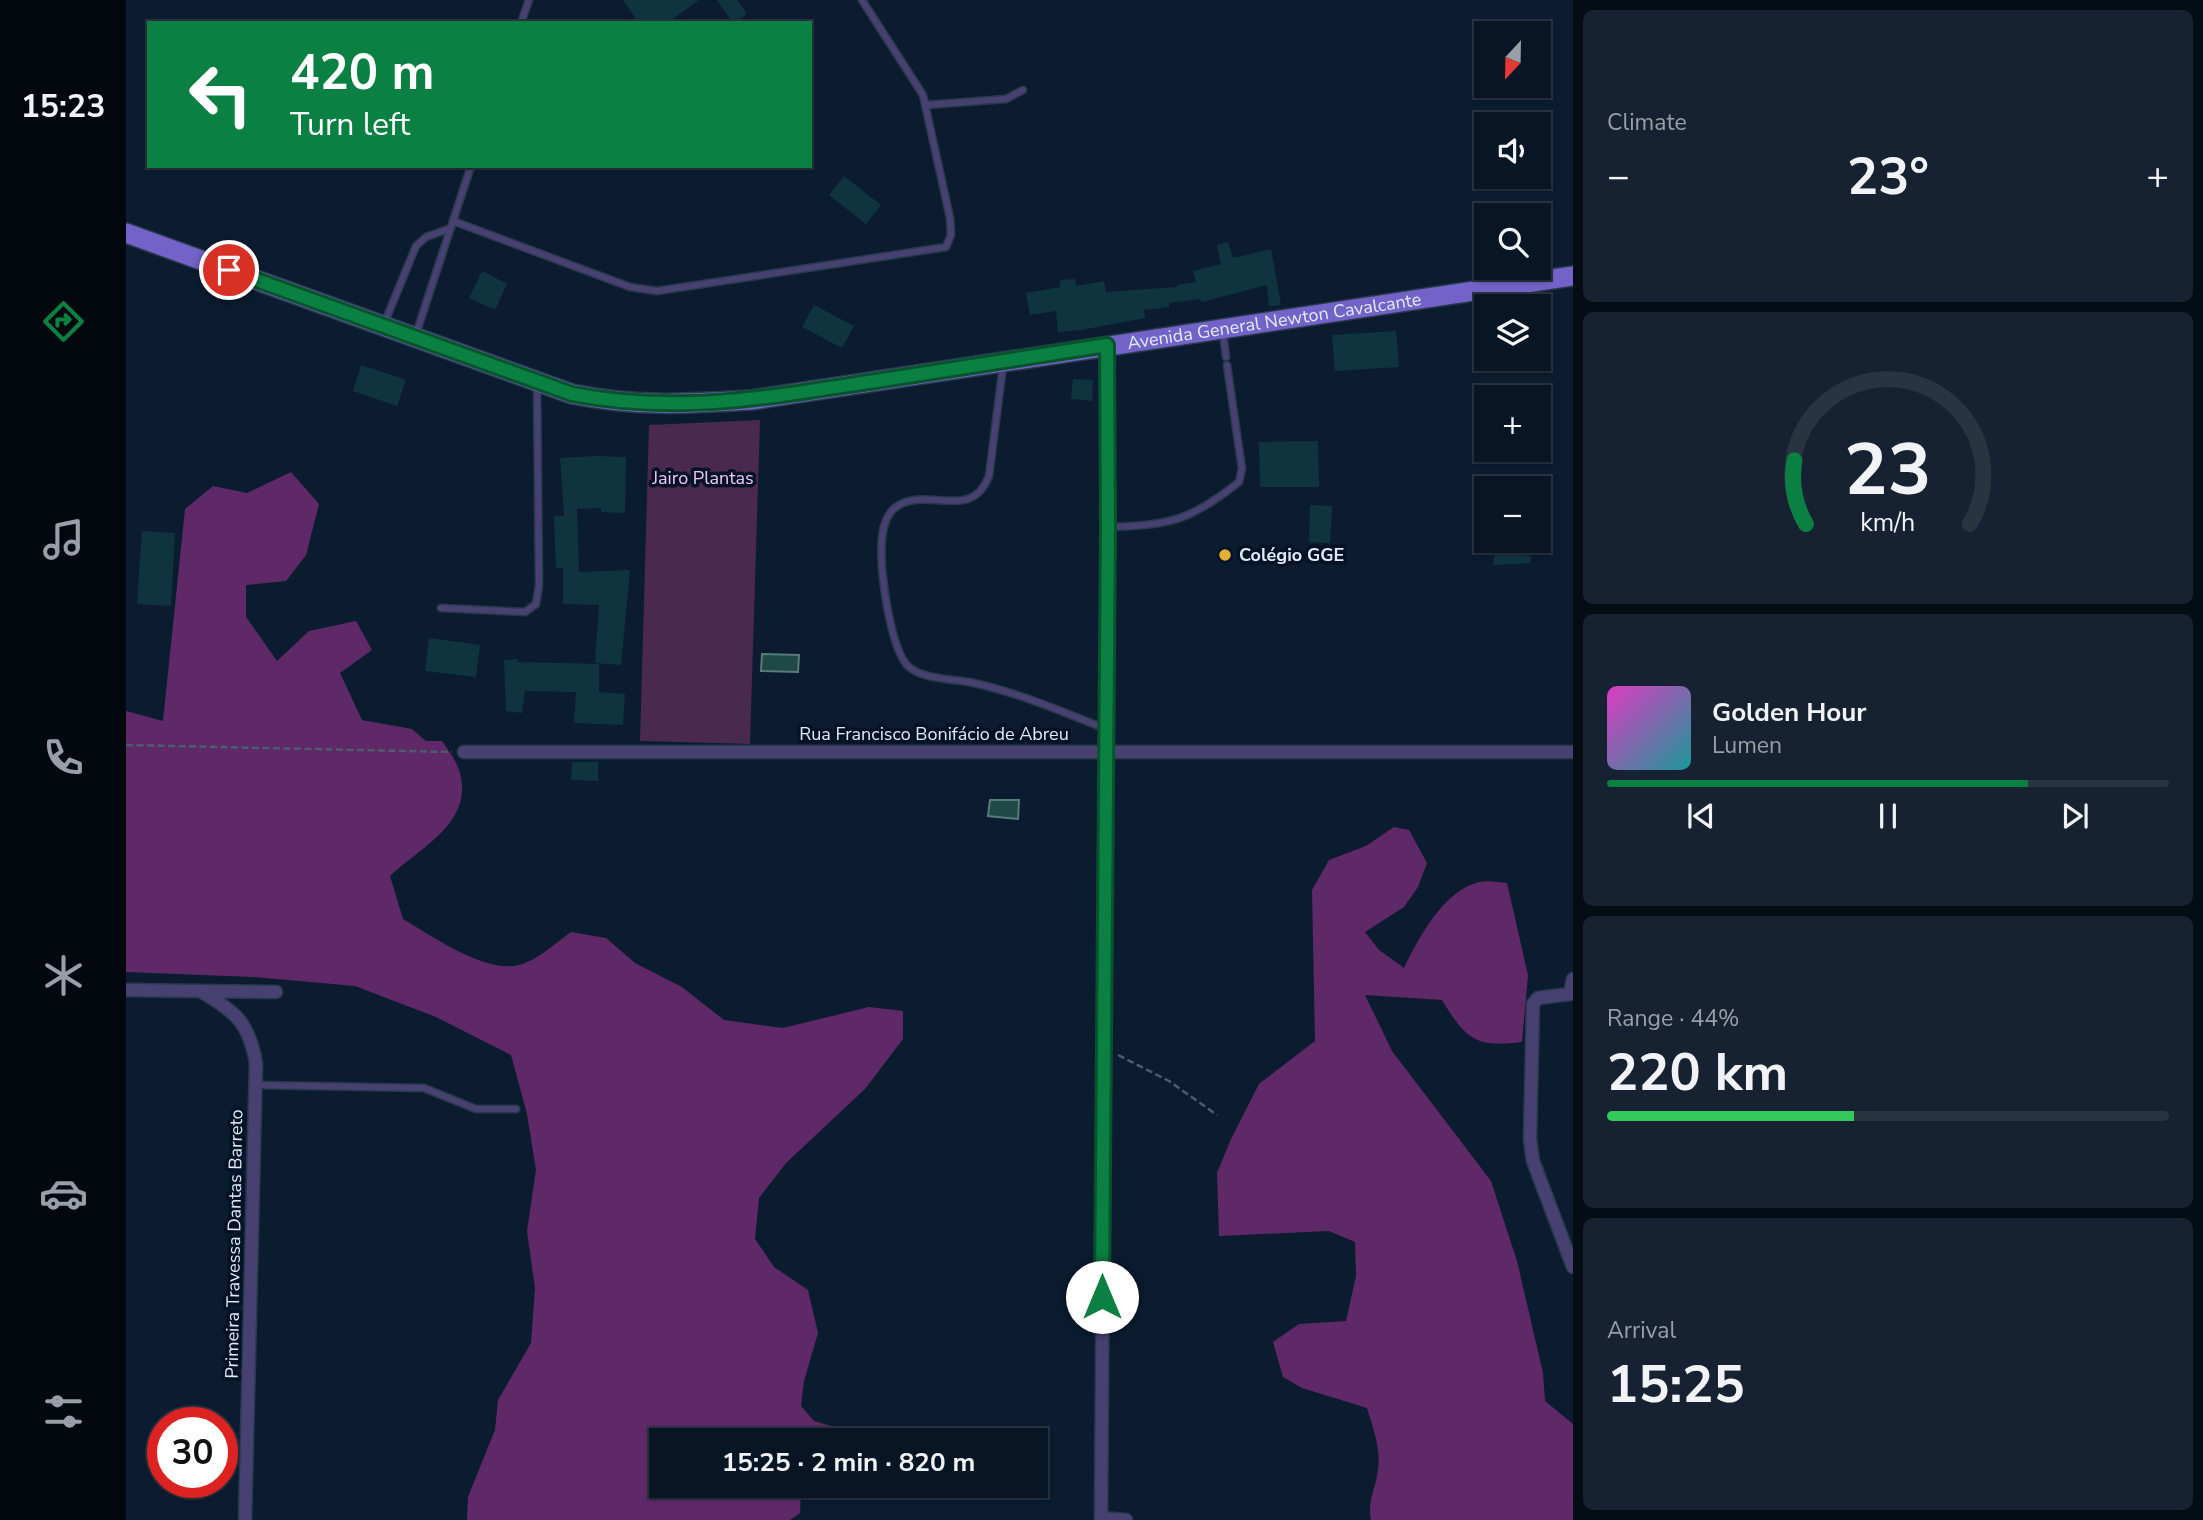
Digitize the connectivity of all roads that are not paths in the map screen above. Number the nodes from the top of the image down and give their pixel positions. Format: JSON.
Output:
{"nodes":[{"id":1,"x":529,"y":0,"type":"edge"},
{"id":2,"x":862,"y":0,"type":"edge"},
{"id":3,"x":522,"y":21,"type":"edge"},
{"id":4,"x":1023,"y":90,"type":"dead end"},
{"id":5,"x":926,"y":105,"type":"junction"},
{"id":6,"x":470,"y":168,"type":"edge"},
{"id":7,"x":452,"y":224,"type":"junction"},
{"id":8,"x":126,"y":233,"type":"edge"},
{"id":9,"x":1573,"y":276,"type":"edge"},
{"id":10,"x":383,"y":326,"type":"junction"},
{"id":11,"x":1222,"y":330,"type":"junction"},
{"id":12,"x":415,"y":339,"type":"junction"},
{"id":13,"x":1107,"y":345,"type":"junction"},
{"id":14,"x":1004,"y":361,"type":"junction"},
{"id":15,"x":537,"y":382,"type":"junction"},
{"id":16,"x":1108,"y":527,"type":"junction"},
{"id":17,"x":441,"y":608,"type":"dead end"},
{"id":18,"x":1106,"y":729,"type":"junction"},
{"id":19,"x":1106,"y":751,"type":"junction"},
{"id":20,"x":464,"y":752,"type":"road end"},
{"id":21,"x":1573,"y":752,"type":"edge"},
{"id":22,"x":1573,"y":979,"type":"edge"},
{"id":23,"x":126,"y":990,"type":"edge"},
{"id":24,"x":202,"y":992,"type":"junction"},
{"id":25,"x":276,"y":992,"type":"dead end"},
{"id":26,"x":256,"y":1085,"type":"junction"},
{"id":27,"x":516,"y":1110,"type":"dead end"},
{"id":28,"x":1573,"y":1267,"type":"edge"},
{"id":29,"x":1101,"y":1519,"type":"edge"},
{"id":30,"x":245,"y":1520,"type":"edge"},
{"id":31,"x":1126,"y":1520,"type":"edge"}],
"edges":[{"from":1,"to":3,"type":"lane"},
{"from":2,"to":5,"type":"lane"},
{"from":4,"to":5,"type":"lane"},
{"from":5,"to":7,"type":"lane"},
{"from":6,"to":7,"type":"lane"},
{"from":7,"to":10,"type":"lane"},
{"from":7,"to":12,"type":"lane"},
{"from":8,"to":10,"type":"main road","name":"Avenida General Newton Cavalcante"},
{"from":9,"to":11,"type":"main road","name":"Avenida General Newton Cavalcante"},
{"from":10,"to":12,"type":"main road","name":"Avenida General Newton Cavalcante"},
{"from":11,"to":13,"type":"main road","name":"Avenida General Newton Cavalcante"},
{"from":11,"to":16,"type":"lane"},
{"from":12,"to":15,"type":"main road","name":"Avenida General Newton Cavalcante"},
{"from":13,"to":14,"type":"main road","name":"Avenida General Newton Cavalcante"},
{"from":13,"to":16,"type":"street"},
{"from":14,"to":15,"type":"main road","name":"Avenida General Newton Cavalcante"},
{"from":14,"to":18,"type":"lane"},
{"from":15,"to":17,"type":"lane"},
{"from":16,"to":18,"type":"street"},
{"from":18,"to":19,"type":"street"},
{"from":19,"to":20,"type":"street","name":"Rua Francisco Bonifácio de Abreu"},
{"from":19,"to":21,"type":"street","name":"Rua Francisco Bonifácio de Abreu"},
{"from":19,"to":29,"type":"street"},
{"from":22,"to":28,"type":"street"},
{"from":23,"to":24,"type":"street"},
{"from":24,"to":25,"type":"street"},
{"from":24,"to":26,"type":"street","name":"Primeira Travessa Dantas Barreto"},
{"from":26,"to":27,"type":"lane"},
{"from":26,"to":30,"type":"street","name":"Primeira Travessa Dantas Barreto"},
{"from":29,"to":31,"type":"street"}]}
